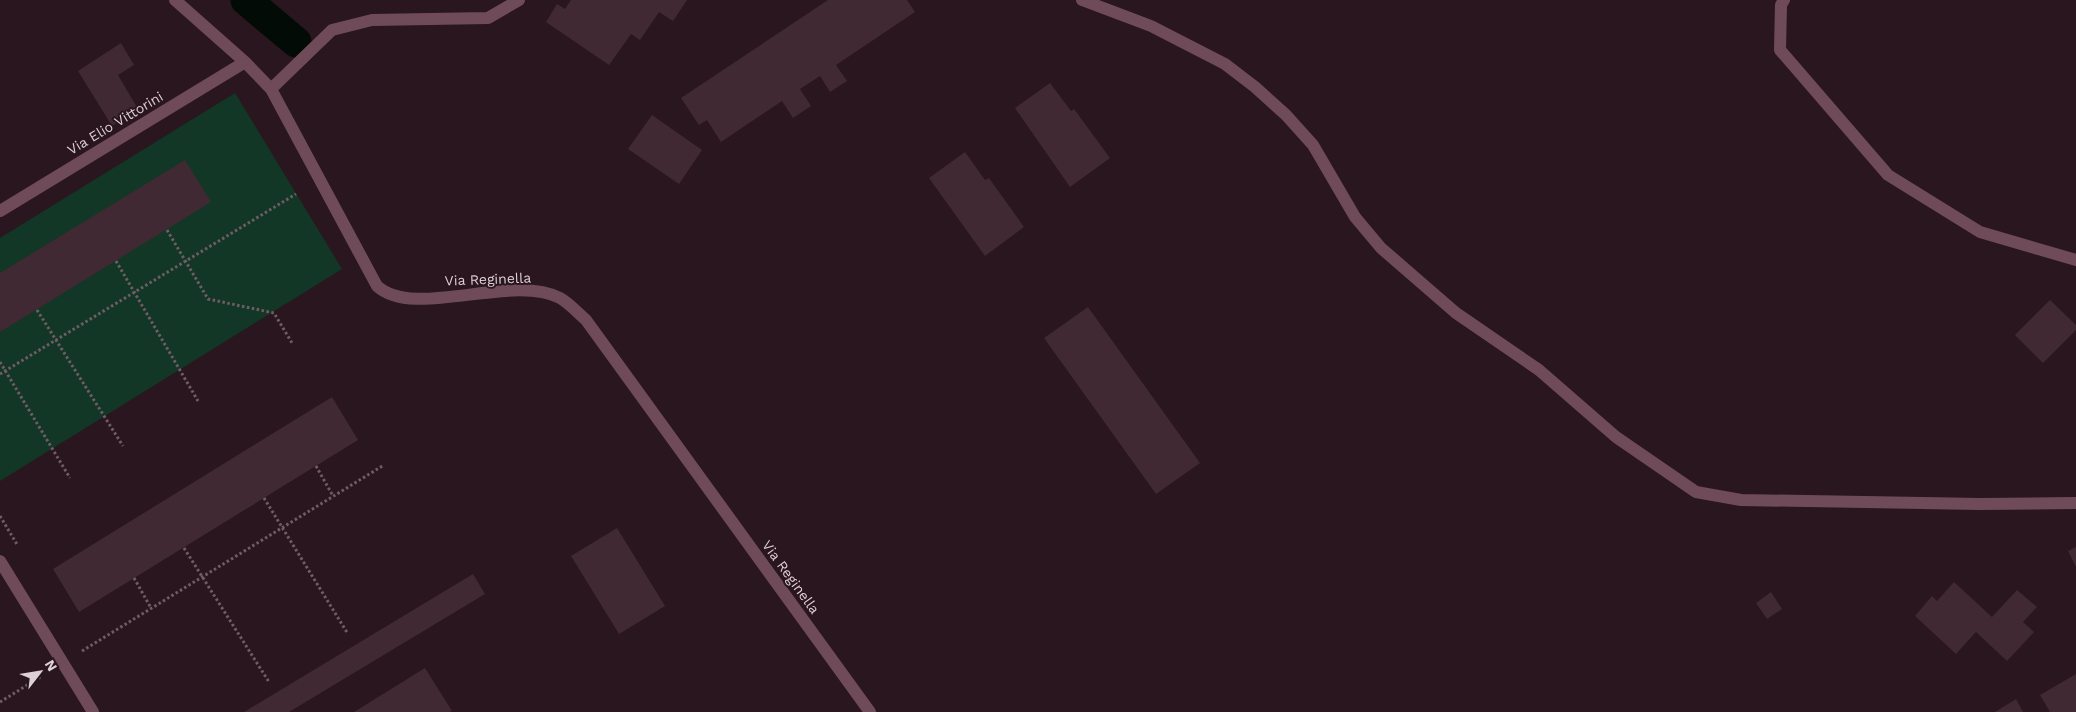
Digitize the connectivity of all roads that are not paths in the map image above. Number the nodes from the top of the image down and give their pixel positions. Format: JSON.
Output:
{"nodes":[{"id":1,"x":175,"y":0,"type":"edge"},
{"id":2,"x":519,"y":0,"type":"edge"},
{"id":3,"x":1082,"y":0,"type":"edge"},
{"id":4,"x":1784,"y":0,"type":"edge"},
{"id":5,"x":245,"y":62,"type":"junction"},
{"id":6,"x":271,"y":88,"type":"junction"},
{"id":7,"x":0,"y":211,"type":"edge"},
{"id":8,"x":2076,"y":260,"type":"edge"},
{"id":9,"x":2076,"y":502,"type":"edge"},
{"id":10,"x":0,"y":561,"type":"edge"},
{"id":11,"x":93,"y":712,"type":"edge"},
{"id":12,"x":870,"y":712,"type":"edge"}],
"edges":[{"from":1,"to":5,"type":"street","name":"Via Reginella"},
{"from":2,"to":6,"type":"street"},
{"from":3,"to":9,"type":"street"},
{"from":4,"to":8,"type":"street"},
{"from":5,"to":6,"type":"street","name":"Via Reginella"},
{"from":5,"to":7,"type":"street","name":"Via Elio Vittorini"},
{"from":6,"to":12,"type":"street","name":"Via Reginella"},
{"from":10,"to":11,"type":"street"}]}
